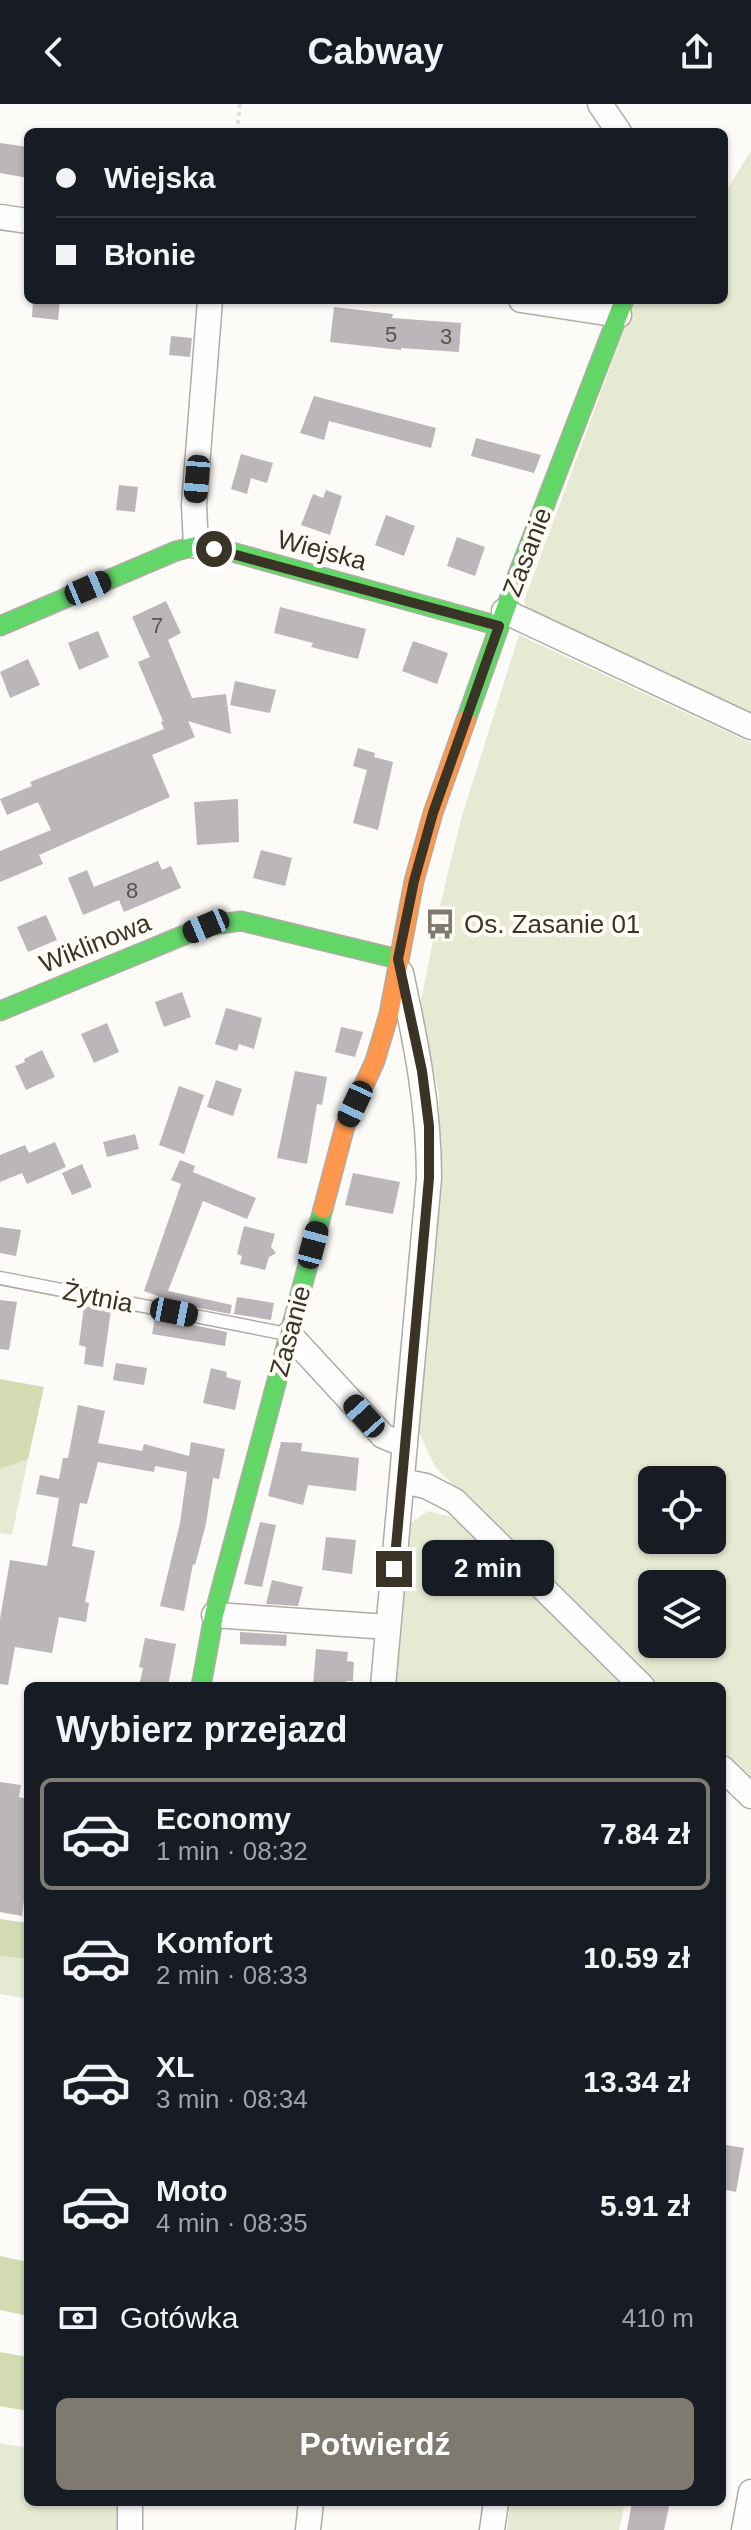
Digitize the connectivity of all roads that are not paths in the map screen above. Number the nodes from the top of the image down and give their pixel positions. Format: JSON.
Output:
{"nodes":[{"id":1,"x":600,"y":104,"type":"edge"},
{"id":2,"x":616,"y":128,"type":"edge"},
{"id":3,"x":0,"y":217,"type":"edge"},
{"id":4,"x":24,"y":220,"type":"edge"},
{"id":5,"x":210,"y":304,"type":"edge"},
{"id":6,"x":578,"y":304,"type":"edge"},
{"id":7,"x":621,"y":307,"type":"edge"},
{"id":8,"x":196,"y":546,"type":"junction"},
{"id":9,"x":502,"y":619,"type":"junction"},
{"id":10,"x":0,"y":626,"type":"edge"},
{"id":11,"x":751,"y":727,"type":"edge"},
{"id":12,"x":398,"y":959,"type":"junction"},
{"id":13,"x":0,"y":1011,"type":"edge"},
{"id":14,"x":0,"y":1278,"type":"edge"},
{"id":15,"x":289,"y":1334,"type":"junction"},
{"id":16,"x":405,"y":1445,"type":"junction"},
{"id":17,"x":402,"y":1481,"type":"junction"},
{"id":18,"x":214,"y":1615,"type":"junction"},
{"id":19,"x":388,"y":1627,"type":"junction"},
{"id":20,"x":202,"y":1682,"type":"edge"},
{"id":21,"x":383,"y":1682,"type":"edge"},
{"id":22,"x":638,"y":1682,"type":"edge"},
{"id":23,"x":726,"y":1772,"type":"edge"},
{"id":24,"x":751,"y":1796,"type":"edge"},
{"id":25,"x":751,"y":2492,"type":"edge"},
{"id":26,"x":130,"y":2506,"type":"edge"},
{"id":27,"x":311,"y":2506,"type":"edge"},
{"id":28,"x":495,"y":2506,"type":"edge"},
{"id":29,"x":130,"y":2530,"type":"edge"},
{"id":30,"x":308,"y":2530,"type":"edge"},
{"id":31,"x":492,"y":2530,"type":"edge"},
{"id":32,"x":744,"y":2530,"type":"edge"}],
"edges":[{"from":1,"to":2,"type":"street"},
{"from":3,"to":4,"type":"street"},
{"from":5,"to":8,"type":"street"},
{"from":6,"to":7,"type":"street"},
{"from":7,"to":9,"type":"street","name":"Zasanie"},
{"from":8,"to":9,"type":"street","name":"Wiejska"},
{"from":8,"to":10,"type":"street","name":"Wiejska"},
{"from":9,"to":11,"type":"street"},
{"from":9,"to":12,"type":"street","name":"Zasanie"},
{"from":12,"to":13,"type":"street","name":"Wiklinowa"},
{"from":12,"to":15,"type":"street","name":"Zasanie"},
{"from":12,"to":16,"type":"street"},
{"from":14,"to":15,"type":"lane","name":"Żytnia"},
{"from":15,"to":16,"type":"street"},
{"from":15,"to":18,"type":"street","name":"Zasanie"},
{"from":16,"to":17,"type":"street"},
{"from":17,"to":19,"type":"street"},
{"from":17,"to":22,"type":"street"},
{"from":18,"to":19,"type":"street"},
{"from":18,"to":20,"type":"street","name":"Zasanie"},
{"from":19,"to":21,"type":"street"},
{"from":23,"to":24,"type":"street"},
{"from":25,"to":32,"type":"street"},
{"from":26,"to":29,"type":"street"},
{"from":27,"to":30,"type":"street"},
{"from":28,"to":31,"type":"street"}]}
